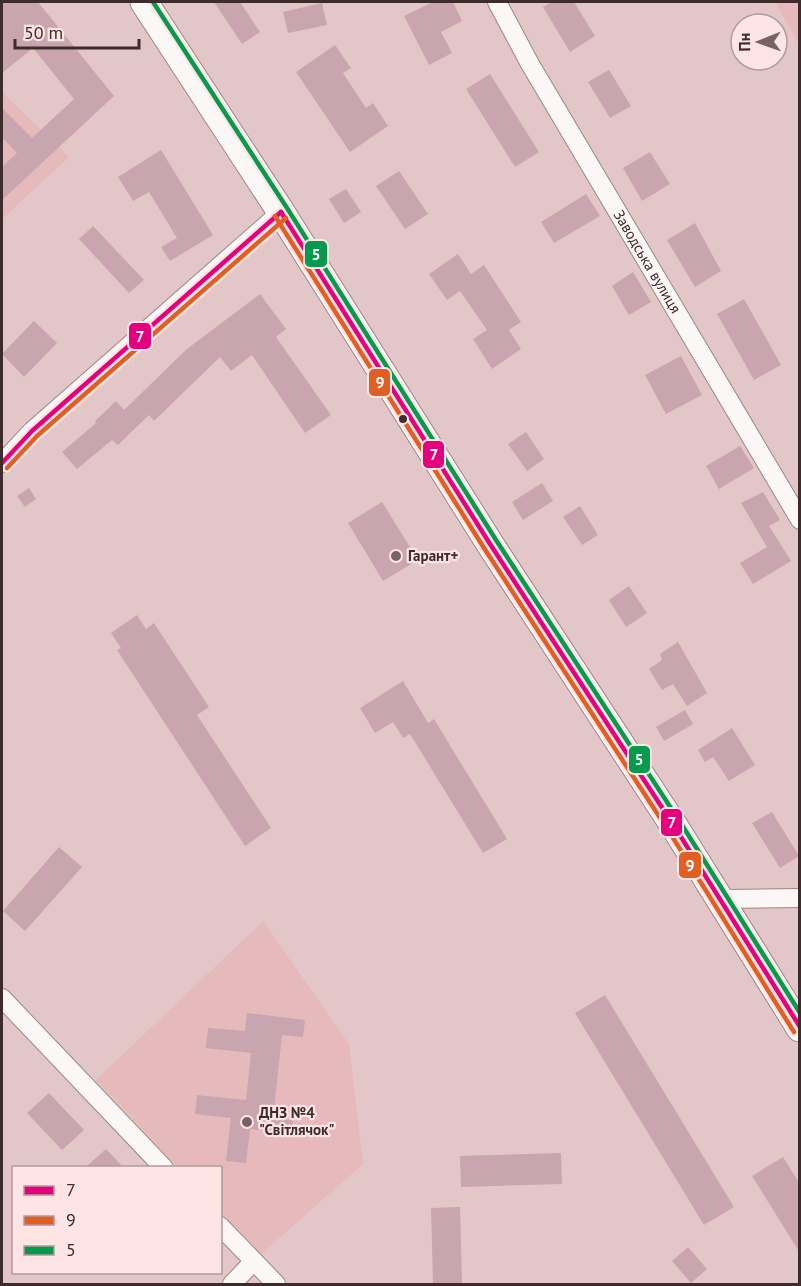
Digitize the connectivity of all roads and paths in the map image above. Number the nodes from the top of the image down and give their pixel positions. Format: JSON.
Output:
{"nodes":[{"id":1,"x":144,"y":2,"type":"edge"},
{"id":2,"x":497,"y":2,"type":"edge"},
{"id":3,"x":281,"y":212,"type":"junction"},
{"id":4,"x":2,"y":463,"type":"edge"},
{"id":5,"x":800,"y":520,"type":"edge"},
{"id":6,"x":800,"y":898,"type":"edge"},
{"id":7,"x":719,"y":899,"type":"junction"},
{"id":8,"x":2,"y":998,"type":"edge"},
{"id":9,"x":800,"y":1028,"type":"edge"},
{"id":10,"x":163,"y":1166,"type":"edge"},
{"id":11,"x":222,"y":1228,"type":"edge"},
{"id":12,"x":254,"y":1261,"type":"junction"},
{"id":13,"x":232,"y":1284,"type":"edge"},
{"id":14,"x":276,"y":1284,"type":"edge"}],
"edges":[{"from":1,"to":3,"type":"main road"},
{"from":2,"to":5,"type":"street","name":"Заводська вулиця"},
{"from":3,"to":4,"type":"street"},
{"from":3,"to":7,"type":"main road"},
{"from":6,"to":7,"type":"street"},
{"from":7,"to":9,"type":"main road"},
{"from":8,"to":10,"type":"street"},
{"from":11,"to":12,"type":"street"},
{"from":12,"to":13,"type":"street"},
{"from":12,"to":14,"type":"street"}]}
